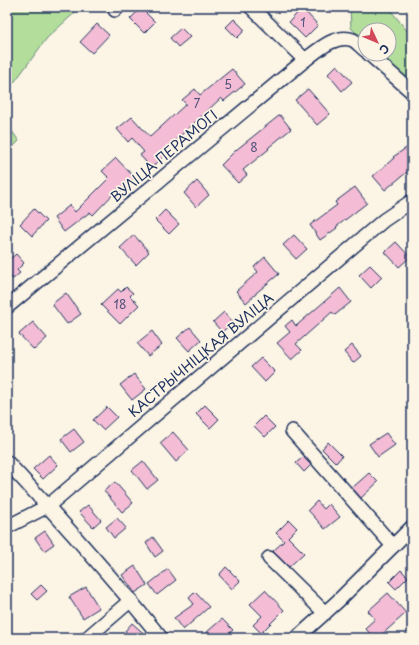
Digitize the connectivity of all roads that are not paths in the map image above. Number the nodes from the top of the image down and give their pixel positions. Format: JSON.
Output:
{"nodes":[{"id":1,"x":251,"y":7,"type":"edge"},
{"id":2,"x":357,"y":43,"type":"edge"},
{"id":3,"x":305,"y":60,"type":"junction"},
{"id":4,"x":378,"y":62,"type":"edge"},
{"id":5,"x":412,"y":92,"type":"edge"},
{"id":6,"x":412,"y":202,"type":"edge"},
{"id":7,"x":7,"y":308,"type":"edge"},
{"id":8,"x":292,"y":431,"type":"dead end"},
{"id":9,"x":7,"y":462,"type":"edge"},
{"id":10,"x":48,"y":506,"type":"junction"},
{"id":11,"x":7,"y":527,"type":"edge"},
{"id":12,"x":412,"y":527,"type":"edge"},
{"id":13,"x":393,"y":546,"type":"junction"},
{"id":14,"x":269,"y":558,"type":"dead end"},
{"id":15,"x":131,"y":600,"type":"junction"},
{"id":16,"x":325,"y":613,"type":"junction"},
{"id":17,"x":87,"y":638,"type":"edge"},
{"id":18,"x":161,"y":638,"type":"edge"},
{"id":19,"x":297,"y":638,"type":"edge"}],
"edges":[{"from":1,"to":3,"type":"street"},
{"from":2,"to":3,"type":"street","name":"ВУЛІЦА ПЕРАМОГІ"},
{"from":3,"to":7,"type":"street","name":"ВУЛІЦА ПЕРАМОГІ"},
{"from":4,"to":5,"type":"street"},
{"from":6,"to":10,"type":"street","name":"КАСТРЫЧНІЦКАЯ ВУЛІЦА"},
{"from":8,"to":13,"type":"street"},
{"from":9,"to":10,"type":"street"},
{"from":10,"to":11,"type":"street","name":"КАСТРЫЧНІЦКАЯ ВУЛІЦА"},
{"from":10,"to":15,"type":"street"},
{"from":12,"to":13,"type":"street"},
{"from":13,"to":16,"type":"street"},
{"from":14,"to":16,"type":"street"},
{"from":15,"to":17,"type":"street"},
{"from":15,"to":18,"type":"street"},
{"from":16,"to":19,"type":"street"}]}
